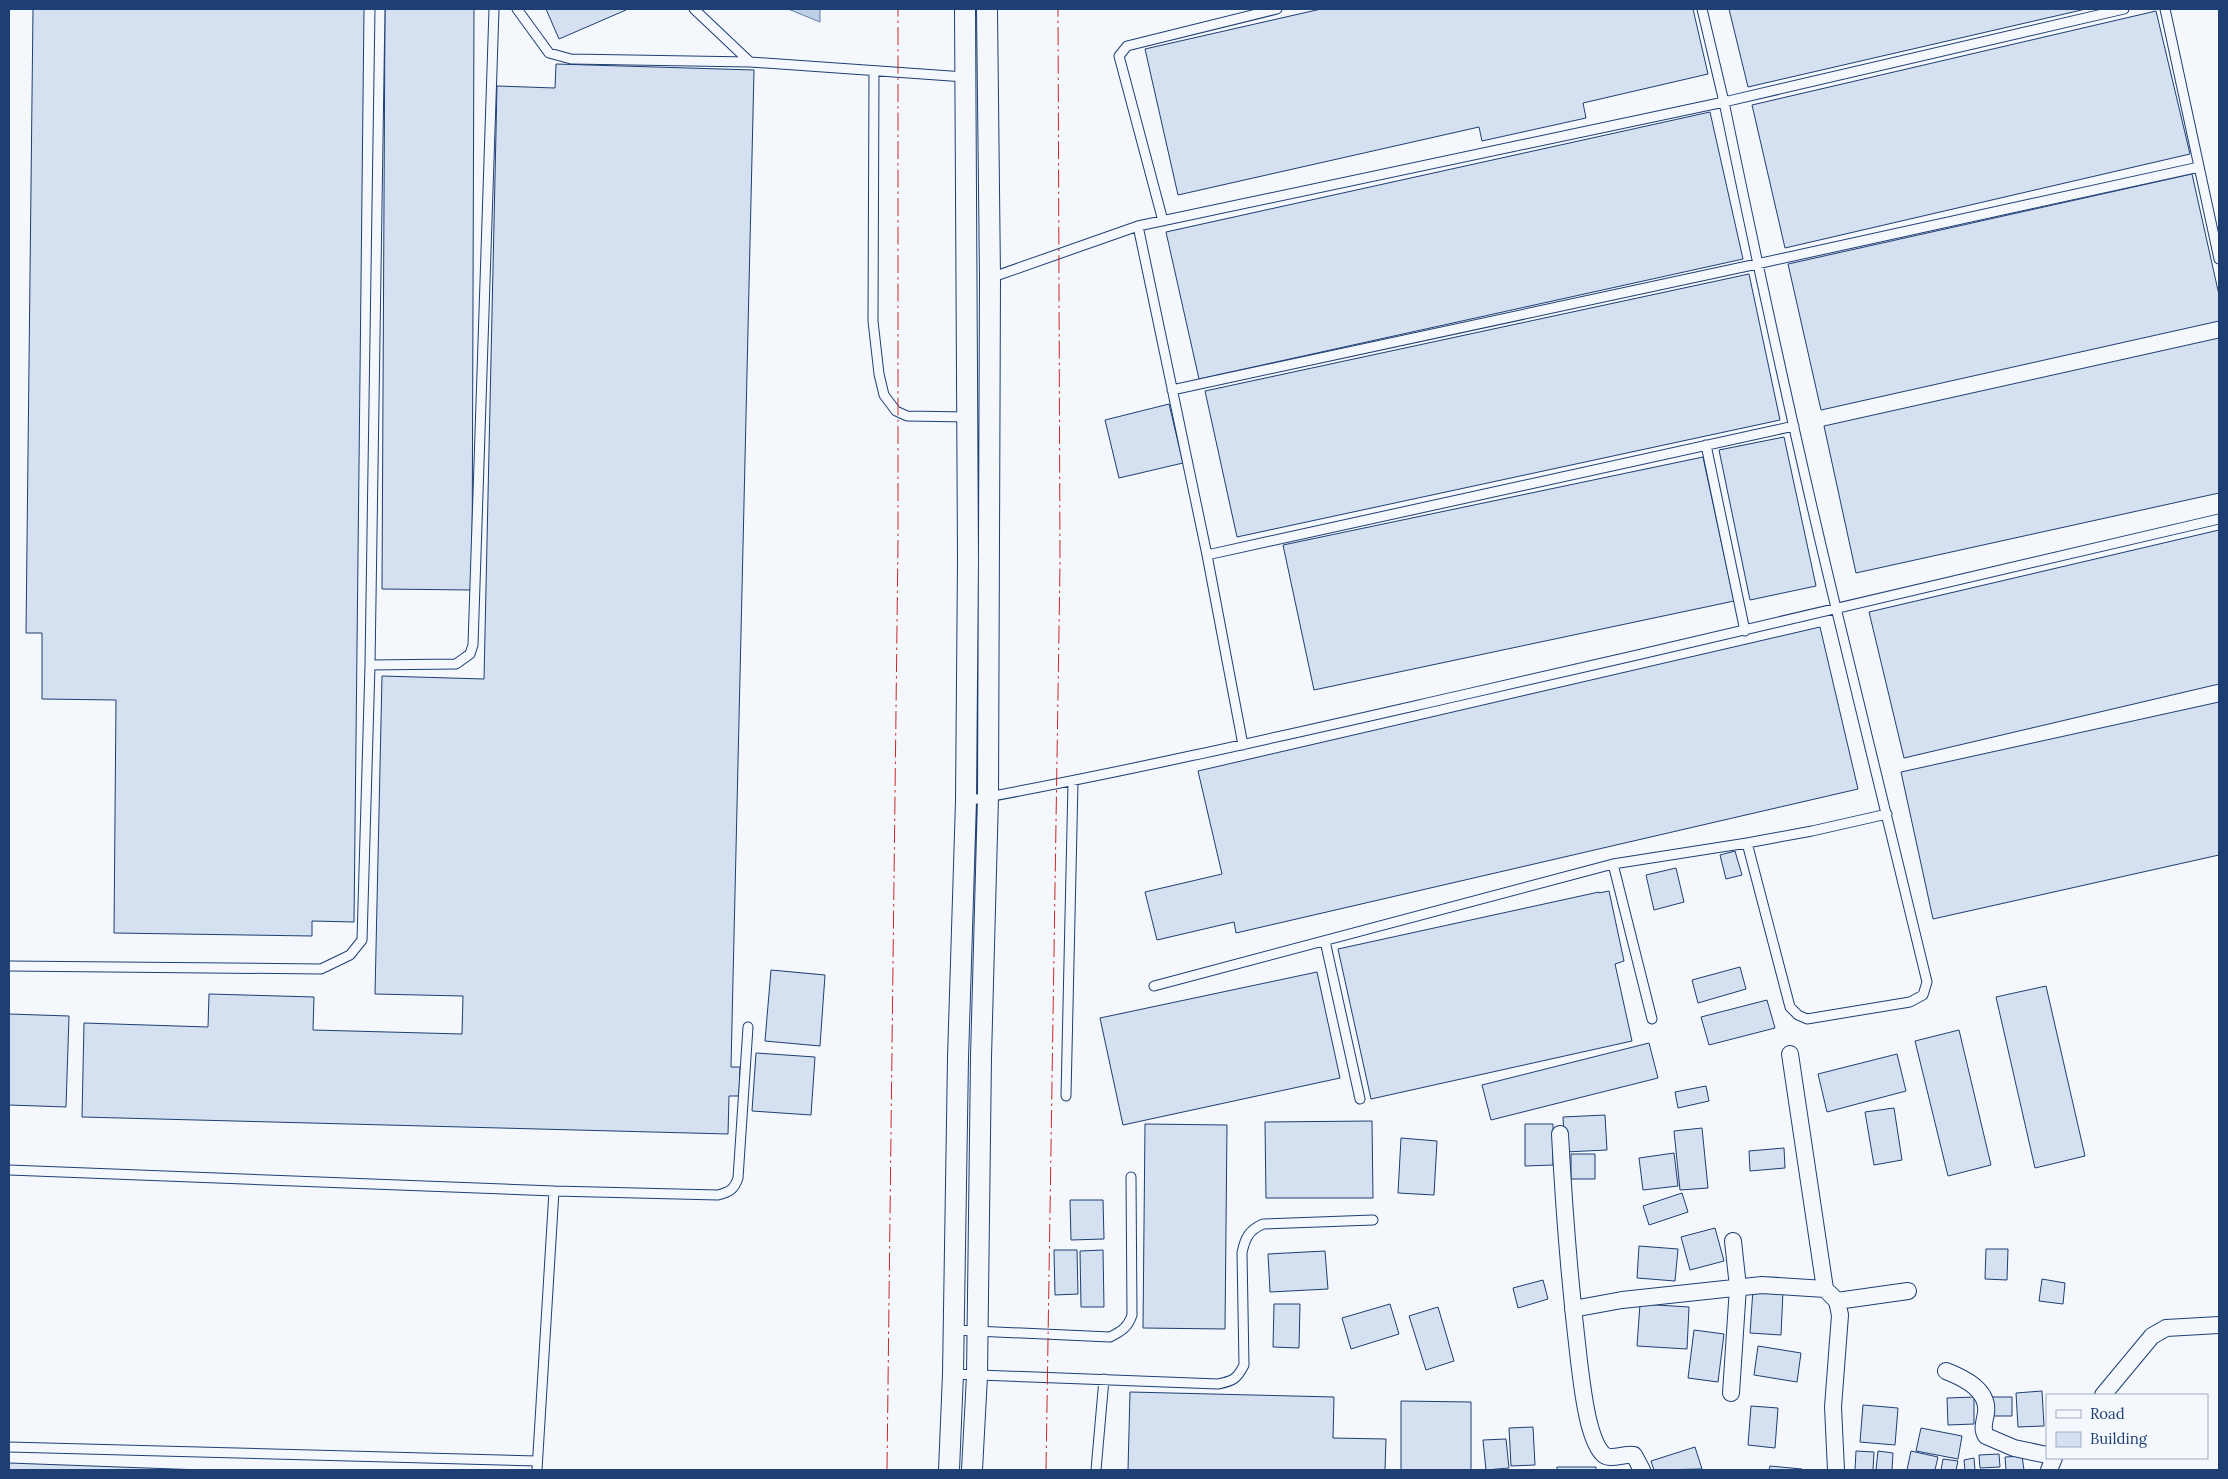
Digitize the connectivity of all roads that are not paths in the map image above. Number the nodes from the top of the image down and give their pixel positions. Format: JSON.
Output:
{"nodes":[{"id":1,"x":380,"y":9,"type":"edge"},
{"id":2,"x":494,"y":9,"type":"edge"},
{"id":3,"x":517,"y":9,"type":"edge"},
{"id":4,"x":694,"y":9,"type":"edge"},
{"id":5,"x":965,"y":9,"type":"edge"},
{"id":6,"x":986,"y":9,"type":"edge"},
{"id":7,"x":1276,"y":9,"type":"edge"},
{"id":8,"x":1702,"y":9,"type":"edge"},
{"id":9,"x":2124,"y":9,"type":"edge"},
{"id":10,"x":2165,"y":9,"type":"edge"},
{"id":11,"x":750,"y":62,"type":"junction"},
{"id":12,"x":874,"y":71,"type":"junction"},
{"id":13,"x":976,"y":78,"type":"junction"},
{"id":14,"x":1724,"y":102,"type":"junction"},
{"id":15,"x":2199,"y":167,"type":"junction"},
{"id":16,"x":1163,"y":221,"type":"junction"},
{"id":17,"x":1138,"y":226,"type":"junction"},
{"id":18,"x":2219,"y":259,"type":"edge"},
{"id":19,"x":1757,"y":264,"type":"junction"},
{"id":20,"x":990,"y":278,"type":"junction"},
{"id":21,"x":1172,"y":390,"type":"junction"},
{"id":22,"x":967,"y":417,"type":"junction"},
{"id":23,"x":1794,"y":426,"type":"junction"},
{"id":24,"x":1706,"y":445,"type":"junction"},
{"id":25,"x":2219,"y":519,"type":"edge"},
{"id":26,"x":1207,"y":555,"type":"junction"},
{"id":27,"x":1836,"y":610,"type":"junction"},
{"id":28,"x":1745,"y":631,"type":"junction"},
{"id":29,"x":370,"y":665,"type":"junction"},
{"id":30,"x":1242,"y":744,"type":"junction"},
{"id":31,"x":1073,"y":782,"type":"junction"},
{"id":32,"x":988,"y":797,"type":"junction"},
{"id":33,"x":966,"y":801,"type":"junction"},
{"id":34,"x":1887,"y":814,"type":"junction"},
{"id":35,"x":1747,"y":843,"type":"junction"},
{"id":36,"x":1613,"y":864,"type":"junction"},
{"id":37,"x":1325,"y":941,"type":"junction"},
{"id":38,"x":9,"y":966,"type":"edge"},
{"id":39,"x":1154,"y":986,"type":"dead end"},
{"id":40,"x":1652,"y":1020,"type":"dead end"},
{"id":41,"x":748,"y":1027,"type":"dead end"},
{"id":42,"x":1790,"y":1054,"type":"dead end"},
{"id":43,"x":1066,"y":1096,"type":"dead end"},
{"id":44,"x":1360,"y":1099,"type":"dead end"},
{"id":45,"x":1560,"y":1134,"type":"dead end"},
{"id":46,"x":9,"y":1170,"type":"edge"},
{"id":47,"x":1131,"y":1177,"type":"dead end"},
{"id":48,"x":554,"y":1191,"type":"junction"},
{"id":49,"x":1373,"y":1220,"type":"dead end"},
{"id":50,"x":1733,"y":1241,"type":"dead end"},
{"id":51,"x":1738,"y":1287,"type":"junction"},
{"id":52,"x":1825,"y":1289,"type":"junction"},
{"id":53,"x":1908,"y":1291,"type":"dead end"},
{"id":54,"x":1837,"y":1301,"type":"junction"},
{"id":55,"x":1572,"y":1309,"type":"junction"},
{"id":56,"x":2219,"y":1325,"type":"edge"},
{"id":57,"x":953,"y":1330,"type":"junction"},
{"id":58,"x":976,"y":1331,"type":"junction"},
{"id":59,"x":1946,"y":1372,"type":"dead end"},
{"id":60,"x":954,"y":1374,"type":"junction"},
{"id":61,"x":977,"y":1376,"type":"junction"},
{"id":62,"x":1104,"y":1379,"type":"junction"},
{"id":63,"x":1731,"y":1393,"type":"dead end"},
{"id":64,"x":2104,"y":1394,"type":"edge"},
{"id":65,"x":9,"y":1447,"type":"edge"},
{"id":66,"x":2046,"y":1455,"type":"edge"},
{"id":67,"x":537,"y":1465,"type":"edge"},
{"id":68,"x":948,"y":1470,"type":"edge"},
{"id":69,"x":972,"y":1470,"type":"edge"},
{"id":70,"x":1096,"y":1470,"type":"edge"},
{"id":71,"x":1642,"y":1470,"type":"edge"},
{"id":72,"x":1836,"y":1470,"type":"edge"}],
"edges":[{"from":1,"to":29,"type":"lane"},
{"from":2,"to":29,"type":"lane"},
{"from":3,"to":11,"type":"lane"},
{"from":4,"to":11,"type":"lane"},
{"from":5,"to":13,"type":"street"},
{"from":6,"to":13,"type":"street"},
{"from":7,"to":16,"type":"lane"},
{"from":8,"to":14,"type":"lane"},
{"from":9,"to":14,"type":"lane"},
{"from":10,"to":15,"type":"lane"},
{"from":11,"to":12,"type":"lane"},
{"from":12,"to":13,"type":"lane"},
{"from":12,"to":22,"type":"lane"},
{"from":13,"to":20,"type":"street"},
{"from":13,"to":22,"type":"street"},
{"from":14,"to":16,"type":"lane"},
{"from":14,"to":19,"type":"lane"},
{"from":15,"to":18,"type":"lane"},
{"from":15,"to":19,"type":"lane"},
{"from":16,"to":17,"type":"lane"},
{"from":17,"to":20,"type":"lane"},
{"from":17,"to":21,"type":"lane"},
{"from":19,"to":21,"type":"lane"},
{"from":19,"to":23,"type":"lane"},
{"from":20,"to":32,"type":"street"},
{"from":21,"to":26,"type":"lane"},
{"from":22,"to":33,"type":"street"},
{"from":23,"to":24,"type":"lane"},
{"from":23,"to":27,"type":"lane"},
{"from":24,"to":26,"type":"lane"},
{"from":24,"to":28,"type":"lane"},
{"from":25,"to":27,"type":"lane"},
{"from":26,"to":30,"type":"lane"},
{"from":27,"to":28,"type":"lane"},
{"from":27,"to":34,"type":"lane"},
{"from":28,"to":30,"type":"lane"},
{"from":29,"to":38,"type":"lane"},
{"from":30,"to":31,"type":"lane"},
{"from":31,"to":32,"type":"lane"},
{"from":31,"to":43,"type":"lane"},
{"from":32,"to":33,"type":"lane"},
{"from":32,"to":58,"type":"street"},
{"from":33,"to":57,"type":"street"},
{"from":34,"to":35,"type":"lane"},
{"from":34,"to":35,"type":"lane"},
{"from":35,"to":36,"type":"lane"},
{"from":36,"to":37,"type":"lane"},
{"from":36,"to":40,"type":"lane"},
{"from":37,"to":39,"type":"lane"},
{"from":37,"to":44,"type":"lane"},
{"from":41,"to":48,"type":"lane"},
{"from":42,"to":52,"type":"street"},
{"from":45,"to":55,"type":"street"},
{"from":46,"to":48,"type":"lane"},
{"from":47,"to":58,"type":"lane"},
{"from":48,"to":67,"type":"lane"},
{"from":49,"to":62,"type":"lane"},
{"from":50,"to":51,"type":"street"},
{"from":51,"to":52,"type":"street"},
{"from":51,"to":55,"type":"street"},
{"from":51,"to":63,"type":"street"},
{"from":52,"to":54,"type":"street"},
{"from":53,"to":54,"type":"street"},
{"from":54,"to":72,"type":"street"},
{"from":55,"to":71,"type":"street"},
{"from":56,"to":64,"type":"street"},
{"from":57,"to":58,"type":"lane"},
{"from":57,"to":60,"type":"street"},
{"from":58,"to":61,"type":"street"},
{"from":59,"to":66,"type":"street"},
{"from":60,"to":61,"type":"lane"},
{"from":60,"to":68,"type":"street"},
{"from":61,"to":62,"type":"lane"},
{"from":61,"to":69,"type":"street"},
{"from":62,"to":70,"type":"lane"},
{"from":65,"to":67,"type":"lane"}]}
